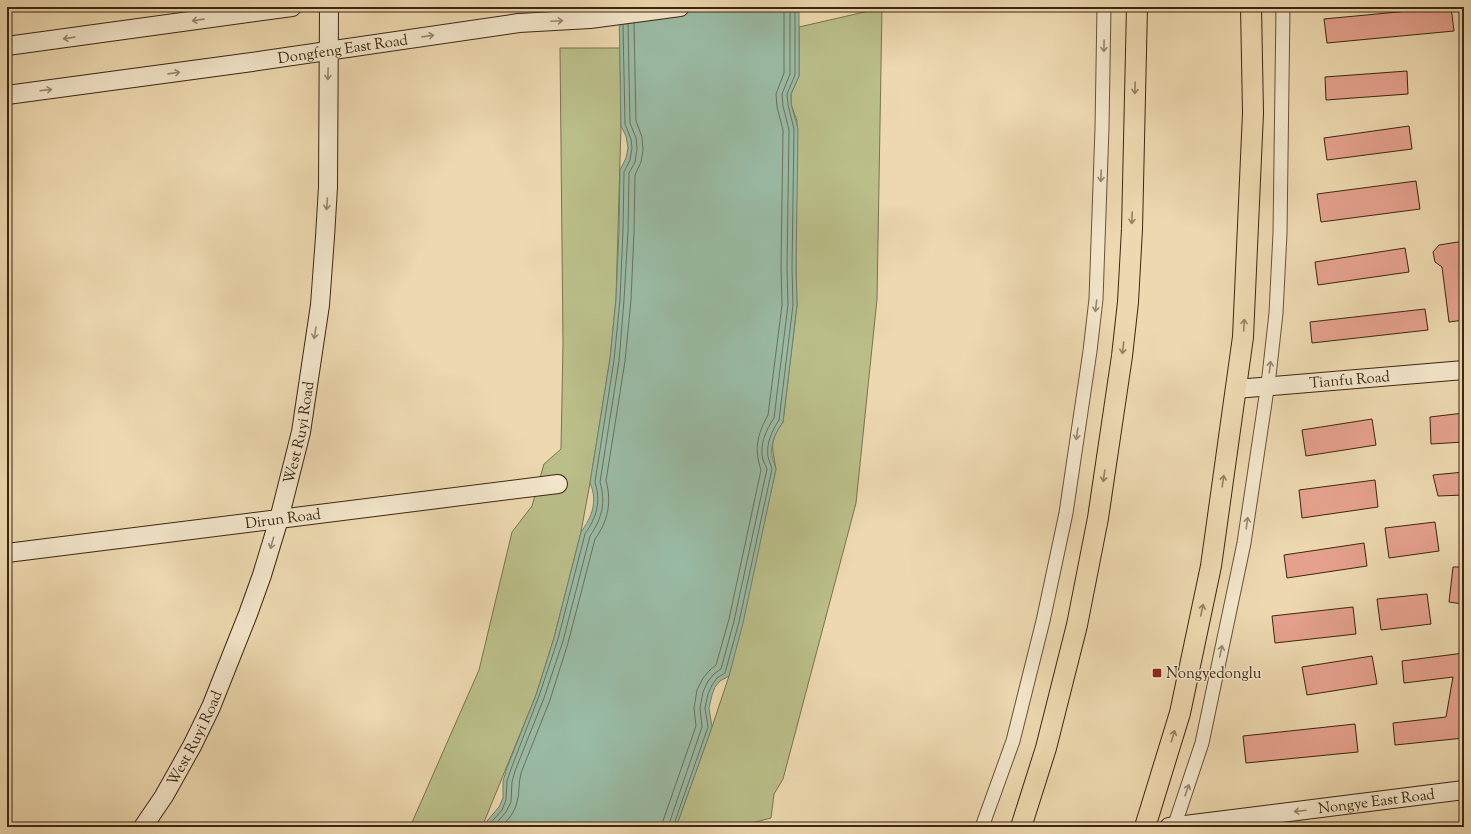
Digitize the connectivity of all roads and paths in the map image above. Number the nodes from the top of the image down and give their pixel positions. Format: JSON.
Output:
{"nodes":[{"id":1,"x":292,"y":7,"type":"edge"},
{"id":2,"x":329,"y":7,"type":"edge"},
{"id":3,"x":341,"y":7,"type":"edge"},
{"id":4,"x":680,"y":7,"type":"edge"},
{"id":5,"x":1104,"y":7,"type":"edge"},
{"id":6,"x":1137,"y":7,"type":"edge"},
{"id":7,"x":1251,"y":7,"type":"edge"},
{"id":8,"x":1283,"y":7,"type":"edge"},
{"id":9,"x":7,"y":46,"type":"edge"},
{"id":10,"x":335,"y":50,"type":"junction"},
{"id":11,"x":7,"y":96,"type":"edge"},
{"id":12,"x":1464,"y":370,"type":"edge"},
{"id":13,"x":1267,"y":387,"type":"junction"},
{"id":14,"x":1236,"y":389,"type":"junction"},
{"id":15,"x":558,"y":484,"type":"dead end"},
{"id":16,"x":285,"y":518,"type":"junction"},
{"id":17,"x":7,"y":553,"type":"edge"},
{"id":18,"x":1464,"y":790,"type":"edge"},
{"id":19,"x":143,"y":827,"type":"edge"},
{"id":20,"x":158,"y":827,"type":"edge"},
{"id":21,"x":982,"y":827,"type":"edge"},
{"id":22,"x":1021,"y":827,"type":"edge"},
{"id":23,"x":1145,"y":827,"type":"edge"},
{"id":24,"x":1172,"y":827,"type":"edge"}],
"edges":[{"from":1,"to":9,"type":"street","one_way":true},
{"from":2,"to":10,"type":"street","name":"West Ruyi Road"},
{"from":3,"to":10,"type":"street","name":"West Ruyi Road"},
{"from":10,"to":4,"type":"street","name":"Dongfeng East Road","one_way":true},
{"from":5,"to":21,"type":"street","one_way":true},
{"from":6,"to":22,"type":"main road","one_way":true},
{"from":14,"to":7,"type":"main road","one_way":true},
{"from":13,"to":8,"type":"street","one_way":true},
{"from":11,"to":10,"type":"street","name":"Dongfeng East Road","one_way":true},
{"from":10,"to":16,"type":"street","name":"West Ruyi Road"},
{"from":12,"to":13,"type":"street","name":"Tianfu Road"},
{"from":13,"to":14,"type":"street","name":"Tianfu Road"},
{"from":24,"to":13,"type":"street","one_way":true},
{"from":23,"to":14,"type":"main road","one_way":true},
{"from":15,"to":16,"type":"street","name":"Dirun Road"},
{"from":16,"to":17,"type":"street","name":"Dirun Road"},
{"from":16,"to":19,"type":"street","name":"West Ruyi Road","one_way":true},
{"from":16,"to":20,"type":"street","name":"West Ruyi Road"},
{"from":18,"to":24,"type":"street","name":"Nongye East Road","one_way":true}]}
